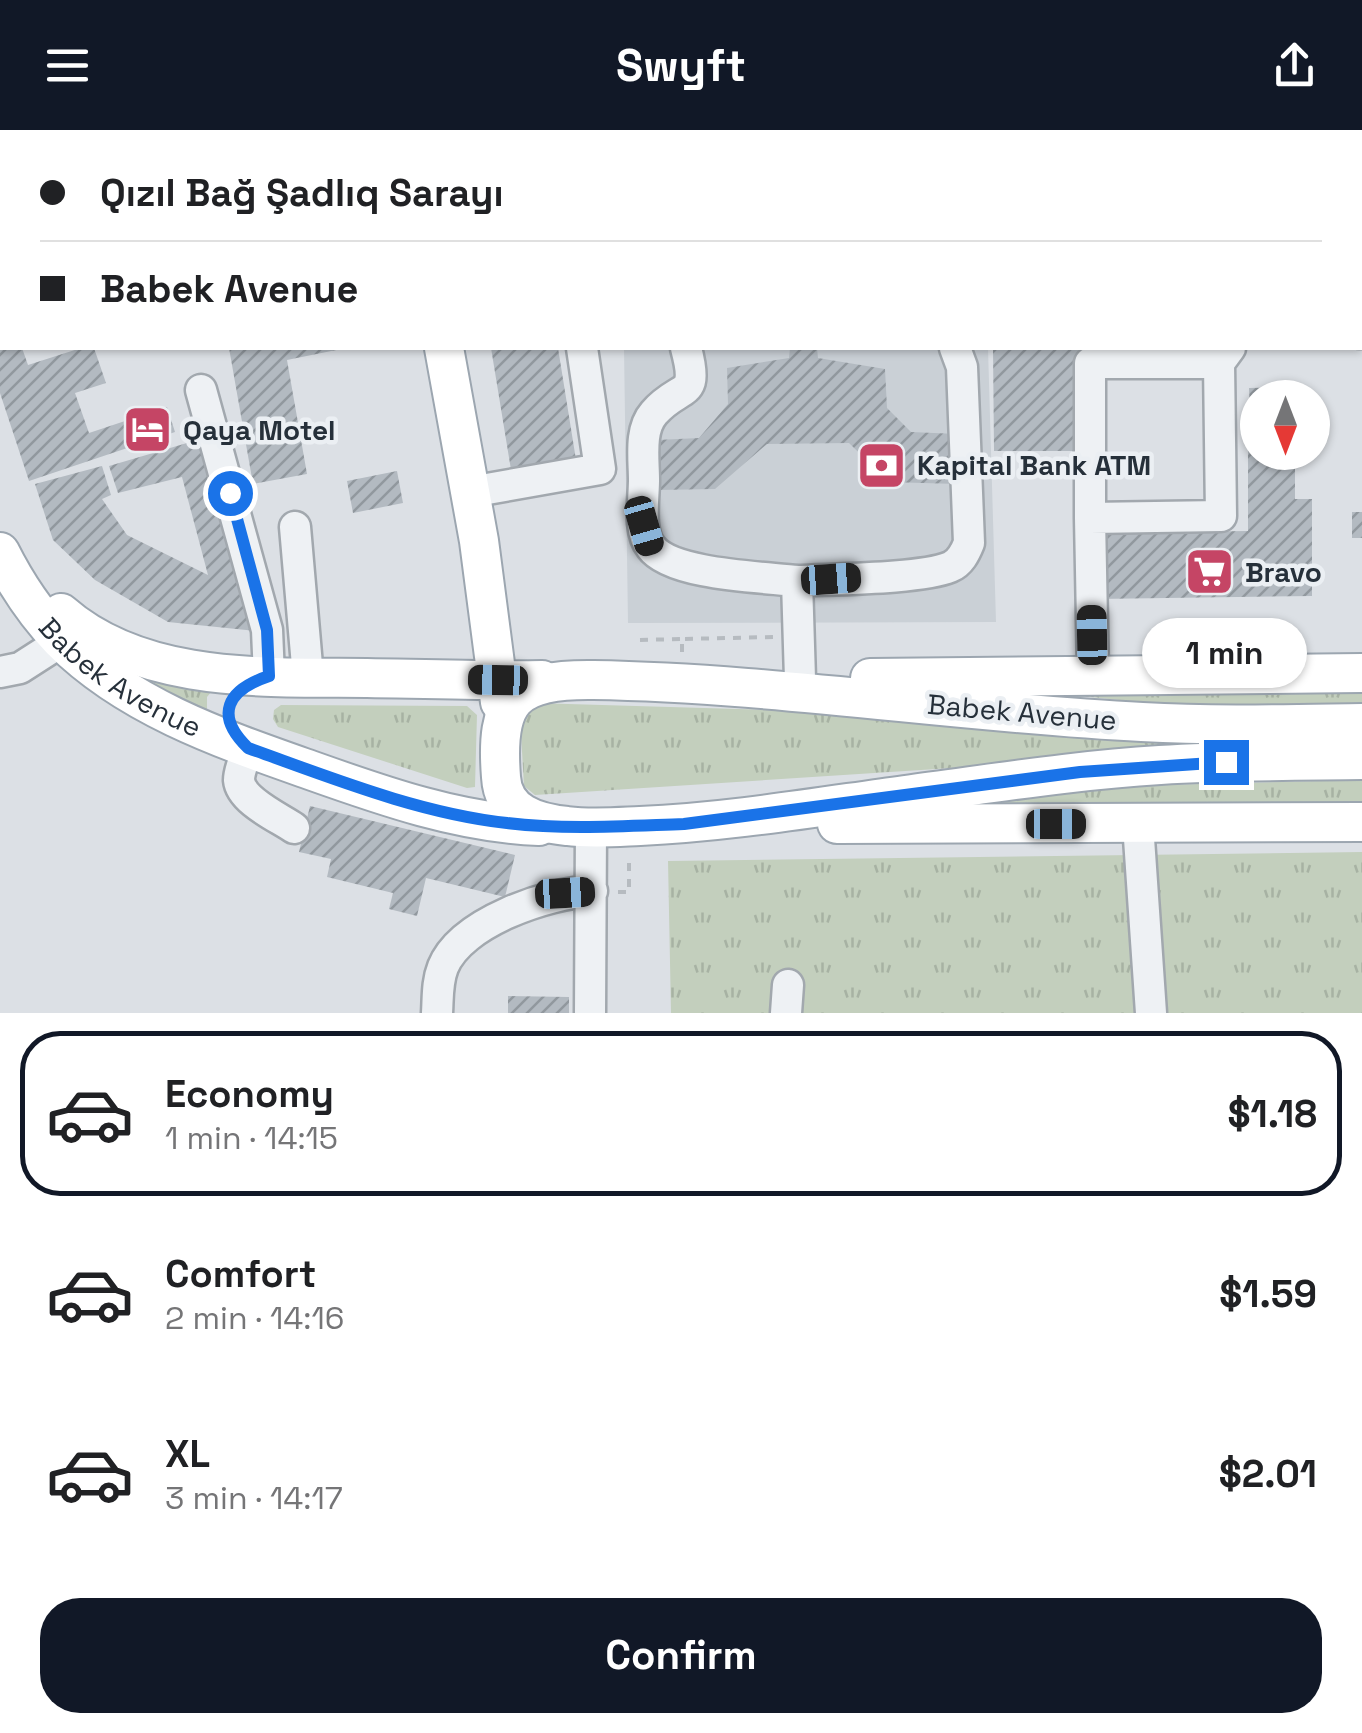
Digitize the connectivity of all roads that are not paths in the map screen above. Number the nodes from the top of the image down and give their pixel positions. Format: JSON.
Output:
{"nodes":[{"id":1,"x":444,"y":350,"type":"edge"},
{"id":2,"x":582,"y":350,"type":"edge"},
{"id":3,"x":687,"y":350,"type":"edge"},
{"id":4,"x":956,"y":350,"type":"edge"},
{"id":5,"x":1224,"y":356,"type":"edge"},
{"id":6,"x":201,"y":390,"type":"dead end"},
{"id":7,"x":470,"y":492,"type":"junction"},
{"id":8,"x":1090,"y":518,"type":"junction"},
{"id":9,"x":295,"y":528,"type":"dead end"},
{"id":10,"x":0,"y":551,"type":"edge"},
{"id":11,"x":797,"y":581,"type":"junction"},
{"id":12,"x":62,"y":641,"type":"junction"},
{"id":13,"x":0,"y":672,"type":"edge"},
{"id":14,"x":1362,"y":672,"type":"edge"},
{"id":15,"x":1092,"y":674,"type":"junction"},
{"id":16,"x":269,"y":676,"type":"junction"},
{"id":17,"x":308,"y":678,"type":"junction"},
{"id":18,"x":498,"y":680,"type":"junction"},
{"id":19,"x":580,"y":680,"type":"junction"},
{"id":20,"x":800,"y":680,"type":"junction"},
{"id":21,"x":683,"y":682,"type":"junction"},
{"id":22,"x":501,"y":720,"type":"junction"},
{"id":23,"x":1362,"y":723,"type":"edge"},
{"id":24,"x":248,"y":748,"type":"junction"},
{"id":25,"x":1362,"y":760,"type":"edge"},
{"id":26,"x":1362,"y":822,"type":"edge"},
{"id":27,"x":684,"y":824,"type":"junction"},
{"id":28,"x":1138,"y":824,"type":"junction"},
{"id":29,"x":578,"y":827,"type":"junction"},
{"id":30,"x":294,"y":828,"type":"dead end"},
{"id":31,"x":592,"y":892,"type":"junction"},
{"id":32,"x":437,"y":1013,"type":"edge"},
{"id":33,"x":590,"y":1013,"type":"edge"},
{"id":34,"x":1151,"y":1013,"type":"edge"}],
"edges":[{"from":1,"to":7,"type":"main road"},
{"from":2,"to":7,"type":"street"},
{"from":3,"to":11,"type":"street"},
{"from":4,"to":11,"type":"street"},
{"from":5,"to":8,"type":"street"},
{"from":5,"to":8,"type":"street"},
{"from":6,"to":16,"type":"street"},
{"from":7,"to":18,"type":"main road"},
{"from":8,"to":15,"type":"street"},
{"from":9,"to":17,"type":"street"},
{"from":10,"to":12,"type":"main road","name":"Babek Avenue"},
{"from":10,"to":16,"type":"main road","name":"Babek Avenue"},
{"from":11,"to":20,"type":"street"},
{"from":12,"to":13,"type":"street"},
{"from":12,"to":24,"type":"main road","name":"Babek Avenue"},
{"from":14,"to":15,"type":"main road","name":"Babek Avenue"},
{"from":15,"to":20,"type":"main road","name":"Babek Avenue"},
{"from":16,"to":17,"type":"main road","name":"Babek Avenue"},
{"from":16,"to":24,"type":"main road"},
{"from":17,"to":18,"type":"main road","name":"Babek Avenue"},
{"from":18,"to":19,"type":"main road","name":"Babek Avenue"},
{"from":18,"to":22,"type":"main road"},
{"from":19,"to":21,"type":"main road","name":"Babek Avenue"},
{"from":19,"to":22,"type":"main road","name":"Babek Avenue"},
{"from":20,"to":21,"type":"main road","name":"Babek Avenue"},
{"from":21,"to":23,"type":"main road","name":"Babek Avenue"},
{"from":22,"to":29,"type":"main road","name":"Babek Avenue"},
{"from":24,"to":29,"type":"main road","name":"Babek Avenue"},
{"from":24,"to":30,"type":"street"},
{"from":25,"to":27,"type":"main road","name":"Babek Avenue"},
{"from":26,"to":28,"type":"main road","name":"Babek Avenue"},
{"from":27,"to":28,"type":"main road","name":"Babek Avenue"},
{"from":27,"to":29,"type":"main road","name":"Babek Avenue"},
{"from":28,"to":34,"type":"street"},
{"from":29,"to":31,"type":"street"},
{"from":31,"to":32,"type":"street"},
{"from":31,"to":33,"type":"street"}]}
